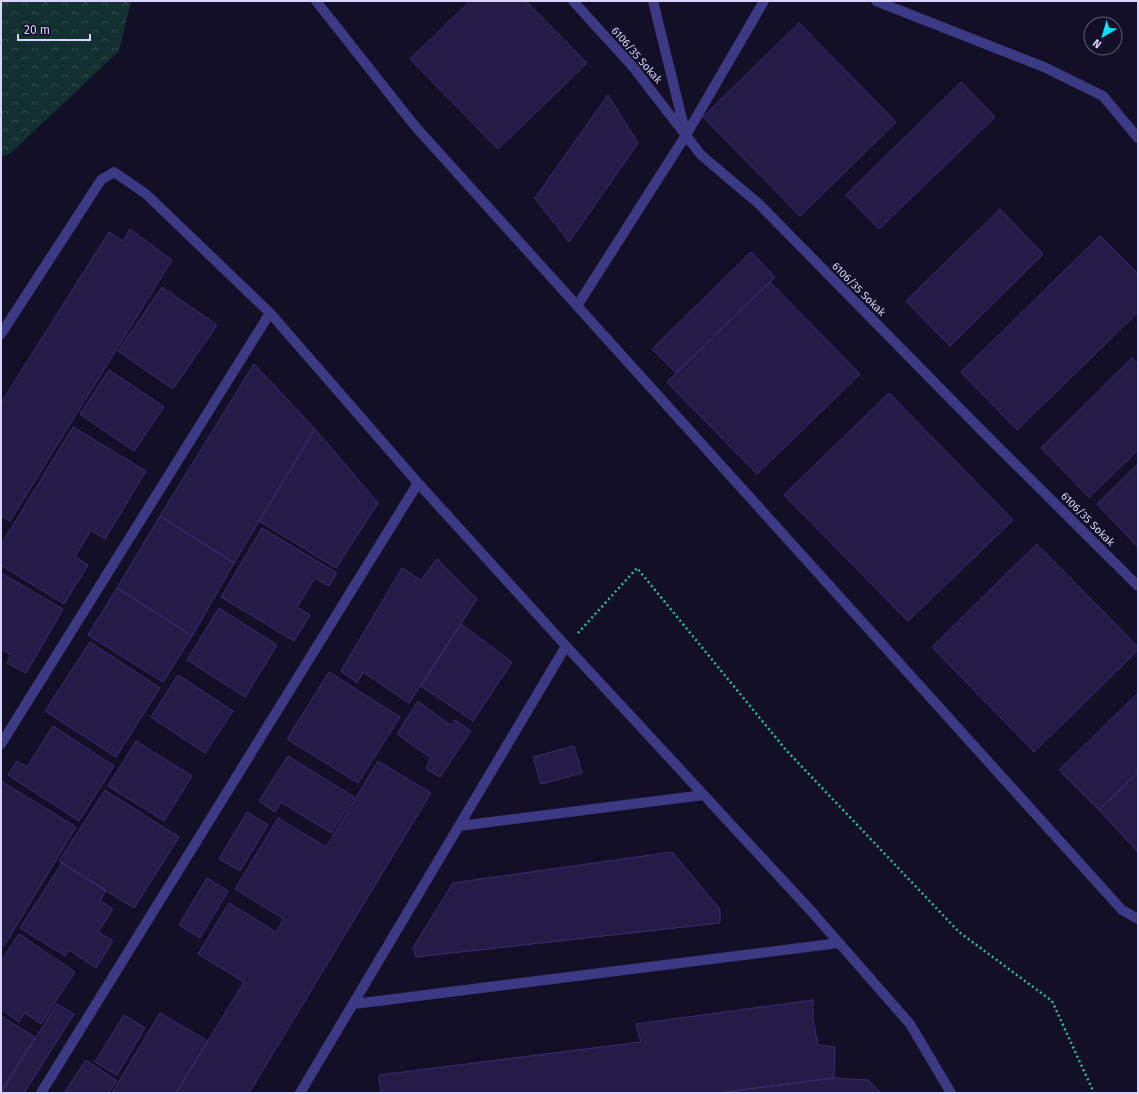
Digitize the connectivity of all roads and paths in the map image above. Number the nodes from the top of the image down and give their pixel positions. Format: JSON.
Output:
{"nodes":[{"id":1,"x":316,"y":1,"type":"edge"},
{"id":2,"x":573,"y":1,"type":"edge"},
{"id":3,"x":653,"y":1,"type":"edge"},
{"id":4,"x":764,"y":1,"type":"edge"},
{"id":5,"x":876,"y":1,"type":"edge"},
{"id":6,"x":686,"y":135,"type":"junction"},
{"id":7,"x":1138,"y":138,"type":"edge"},
{"id":8,"x":578,"y":306,"type":"junction"},
{"id":9,"x":270,"y":313,"type":"junction"},
{"id":10,"x":1,"y":334,"type":"edge"},
{"id":11,"x":418,"y":483,"type":"junction"},
{"id":12,"x":1138,"y":586,"type":"edge"},
{"id":13,"x":566,"y":646,"type":"junction"},
{"id":14,"x":1,"y":744,"type":"edge"},
{"id":15,"x":704,"y":796,"type":"junction"},
{"id":16,"x":459,"y":826,"type":"junction"},
{"id":17,"x":1138,"y":919,"type":"edge"},
{"id":18,"x":839,"y":943,"type":"junction"},
{"id":19,"x":354,"y":1004,"type":"junction"},
{"id":20,"x":41,"y":1093,"type":"edge"},
{"id":21,"x":300,"y":1093,"type":"edge"},
{"id":22,"x":951,"y":1093,"type":"edge"},
{"id":23,"x":1094,"y":1093,"type":"edge"}],
"edges":[{"from":1,"to":8,"type":"street"},
{"from":2,"to":6,"type":"street","name":"6106/35 Sokak"},
{"from":3,"to":6,"type":"street"},
{"from":4,"to":6,"type":"street"},
{"from":5,"to":7,"type":"street"},
{"from":6,"to":8,"type":"street"},
{"from":6,"to":12,"type":"street","name":"6106/35 Sokak"},
{"from":8,"to":17,"type":"street"},
{"from":9,"to":10,"type":"street"},
{"from":9,"to":11,"type":"street"},
{"from":9,"to":14,"type":"street"},
{"from":11,"to":13,"type":"street"},
{"from":11,"to":20,"type":"street"},
{"from":13,"to":15,"type":"street"},
{"from":13,"to":16,"type":"street"},
{"from":13,"to":23,"type":"path"},
{"from":15,"to":16,"type":"street"},
{"from":15,"to":18,"type":"street"},
{"from":16,"to":19,"type":"street"},
{"from":18,"to":19,"type":"street"},
{"from":18,"to":22,"type":"street"},
{"from":19,"to":21,"type":"street"}]}
